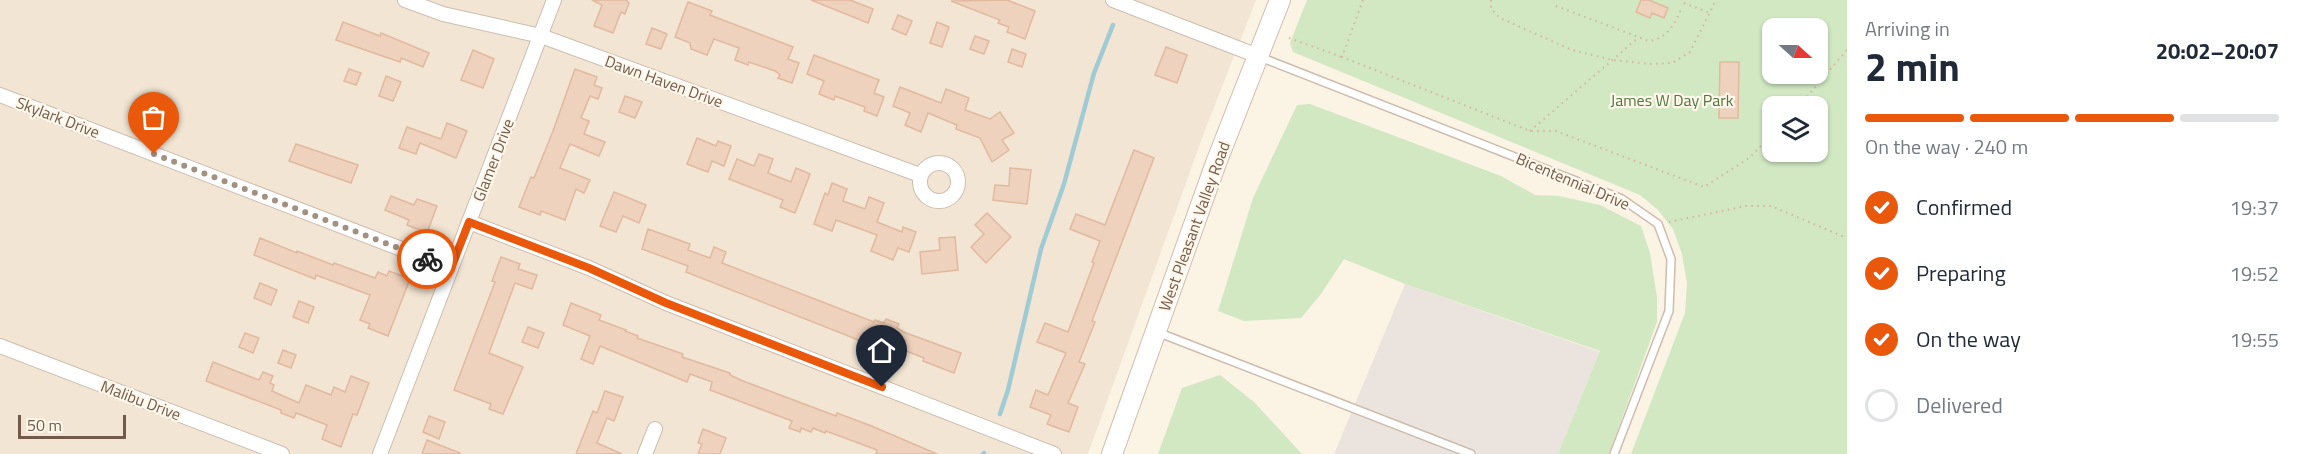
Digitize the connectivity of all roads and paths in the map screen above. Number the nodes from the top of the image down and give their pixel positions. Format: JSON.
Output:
{"nodes":[{"id":1,"x":405,"y":0,"type":"edge"},
{"id":2,"x":554,"y":0,"type":"edge"},
{"id":3,"x":1113,"y":0,"type":"edge"},
{"id":4,"x":1280,"y":0,"type":"edge"},
{"id":5,"x":1363,"y":0,"type":"edge"},
{"id":6,"x":1491,"y":0,"type":"edge"},
{"id":7,"x":1716,"y":0,"type":"edge"},
{"id":8,"x":1556,"y":6,"type":"dead end"},
{"id":9,"x":1710,"y":13,"type":"junction"},
{"id":10,"x":541,"y":36,"type":"junction"},
{"id":11,"x":1639,"y":37,"type":"junction"},
{"id":12,"x":1289,"y":38,"type":"dead end"},
{"id":13,"x":1847,"y":50,"type":"edge"},
{"id":14,"x":1258,"y":56,"type":"junction"},
{"id":15,"x":1342,"y":57,"type":"junction"},
{"id":16,"x":1613,"y":60,"type":"junction"},
{"id":17,"x":0,"y":95,"type":"edge"},
{"id":18,"x":1808,"y":96,"type":"edge"},
{"id":19,"x":1530,"y":131,"type":"junction"},
{"id":20,"x":1762,"y":145,"type":"edge"},
{"id":21,"x":920,"y":175,"type":"dead end"},
{"id":22,"x":469,"y":222,"type":"junction"},
{"id":23,"x":1658,"y":224,"type":"junction"},
{"id":24,"x":1847,"y":238,"type":"edge"},
{"id":25,"x":451,"y":268,"type":"junction"},
{"id":26,"x":1157,"y":332,"type":"junction"},
{"id":27,"x":0,"y":346,"type":"edge"},
{"id":28,"x":655,"y":429,"type":"dead end"},
{"id":29,"x":282,"y":454,"type":"edge"},
{"id":30,"x":380,"y":454,"type":"edge"},
{"id":31,"x":645,"y":454,"type":"edge"},
{"id":32,"x":1054,"y":454,"type":"edge"},
{"id":33,"x":1112,"y":454,"type":"edge"},
{"id":34,"x":1472,"y":454,"type":"edge"},
{"id":35,"x":1614,"y":454,"type":"edge"}],
"edges":[{"from":1,"to":10,"type":"street","name":"Dawn Haven Drive"},
{"from":2,"to":10,"type":"street","name":"Glamer Drive"},
{"from":3,"to":14,"type":"street"},
{"from":4,"to":14,"type":"main road","name":"West Pleasant Valley Road"},
{"from":5,"to":15,"type":"path"},
{"from":6,"to":16,"type":"path"},
{"from":7,"to":9,"type":"path"},
{"from":8,"to":11,"type":"path"},
{"from":9,"to":11,"type":"path"},
{"from":9,"to":16,"type":"path"},
{"from":10,"to":21,"type":"street","name":"Dawn Haven Drive"},
{"from":10,"to":22,"type":"street","name":"Glamer Drive"},
{"from":11,"to":16,"type":"path"},
{"from":12,"to":15,"type":"path"},
{"from":13,"to":18,"type":"path"},
{"from":14,"to":23,"type":"lane","name":"Bicentennial Drive"},
{"from":14,"to":26,"type":"main road","name":"West Pleasant Valley Road"},
{"from":15,"to":19,"type":"path"},
{"from":16,"to":19,"type":"path"},
{"from":17,"to":25,"type":"street","name":"Skylark Drive"},
{"from":19,"to":20,"type":"path"},
{"from":22,"to":25,"type":"street","name":"Glamer Drive"},
{"from":22,"to":32,"type":"street"},
{"from":23,"to":24,"type":"path"},
{"from":23,"to":35,"type":"lane"},
{"from":25,"to":30,"type":"street","name":"Glamer Drive"},
{"from":26,"to":33,"type":"main road","name":"West Pleasant Valley Road"},
{"from":26,"to":34,"type":"lane"},
{"from":27,"to":29,"type":"street","name":"Malibu Drive"},
{"from":28,"to":31,"type":"street"}]}
